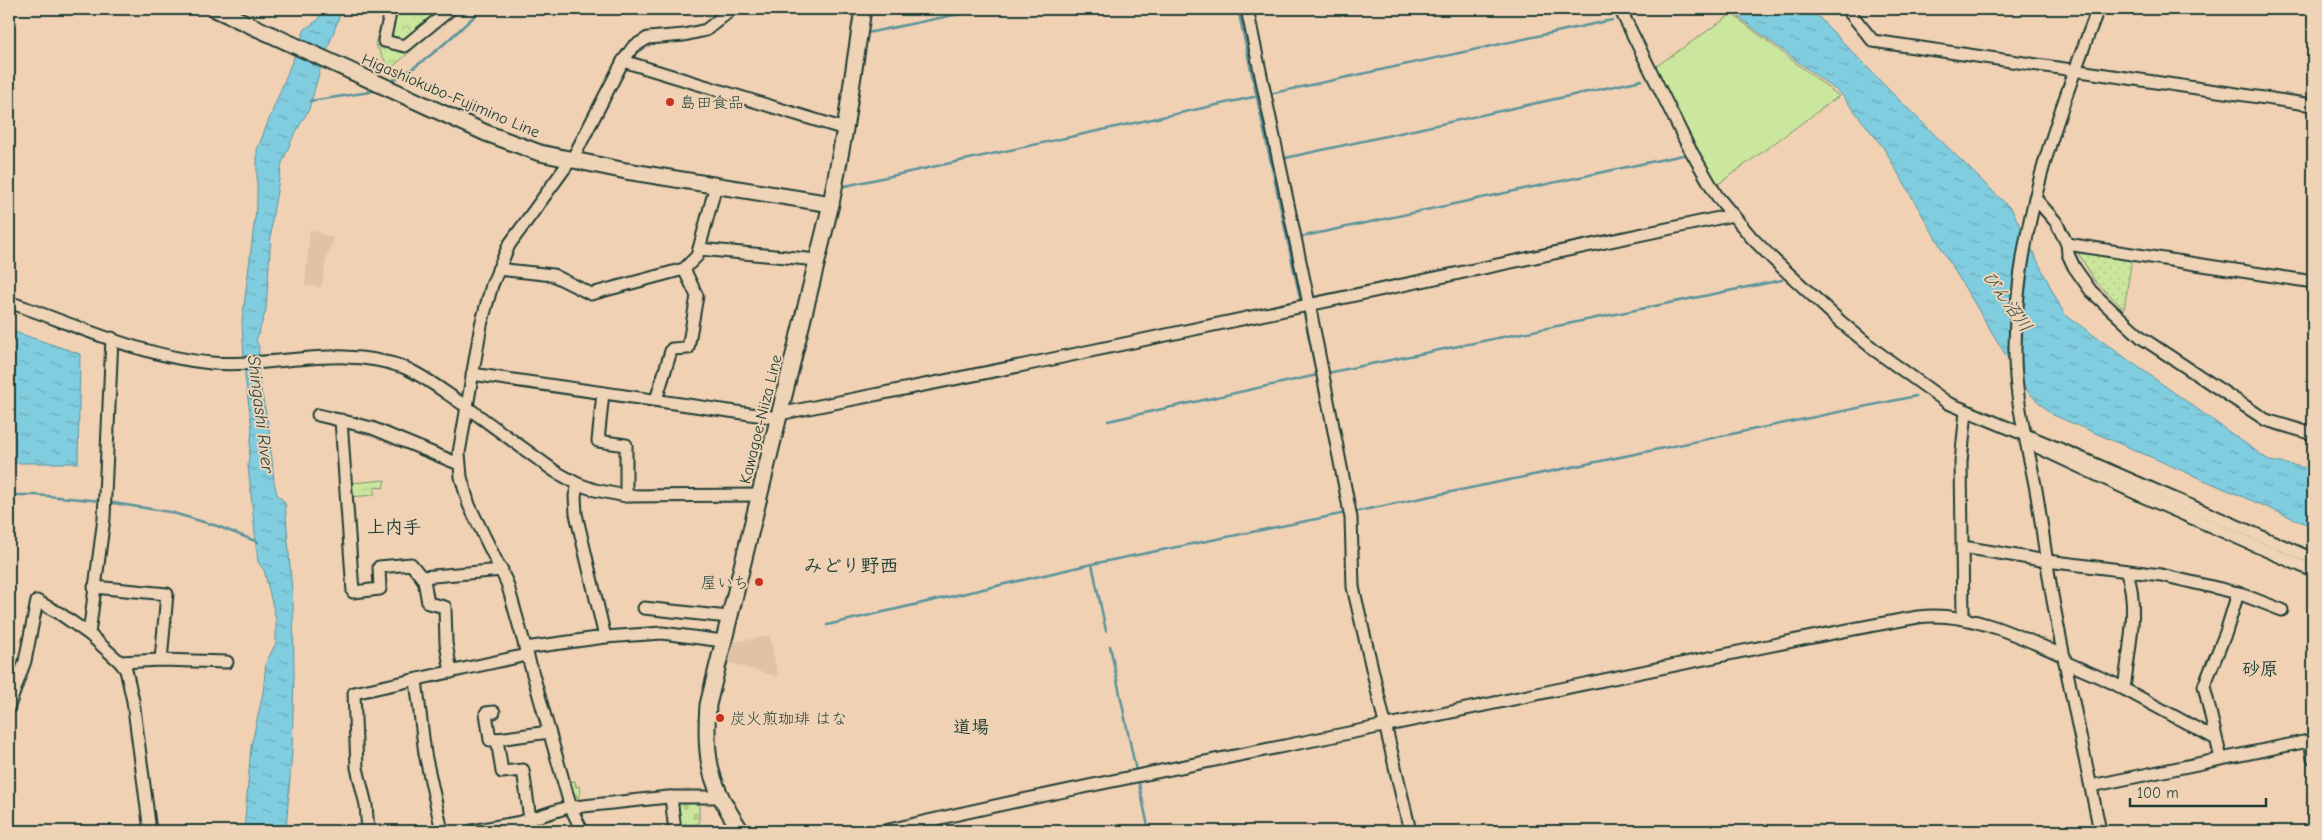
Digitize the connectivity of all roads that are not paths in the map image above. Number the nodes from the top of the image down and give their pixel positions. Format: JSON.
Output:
{"nodes":[{"id":1,"x":215,"y":9,"type":"edge"},
{"id":2,"x":391,"y":9,"type":"edge"},
{"id":3,"x":451,"y":9,"type":"edge"},
{"id":4,"x":732,"y":9,"type":"edge"},
{"id":5,"x":863,"y":9,"type":"edge"},
{"id":6,"x":1247,"y":9,"type":"edge"},
{"id":7,"x":1620,"y":9,"type":"edge"},
{"id":8,"x":1846,"y":9,"type":"edge"},
{"id":9,"x":2098,"y":9,"type":"edge"},
{"id":10,"x":623,"y":61,"type":"junction"},
{"id":11,"x":2074,"y":71,"type":"junction"},
{"id":12,"x":2313,"y":105,"type":"edge"},
{"id":13,"x":845,"y":129,"type":"junction"},
{"id":14,"x":571,"y":160,"type":"junction"},
{"id":15,"x":716,"y":185,"type":"junction"},
{"id":16,"x":2035,"y":198,"type":"junction"},
{"id":17,"x":831,"y":204,"type":"junction"},
{"id":18,"x":1733,"y":215,"type":"junction"},
{"id":19,"x":2067,"y":244,"type":"junction"},
{"id":20,"x":699,"y":249,"type":"junction"},
{"id":21,"x":818,"y":260,"type":"junction"},
{"id":22,"x":498,"y":269,"type":"junction"},
{"id":23,"x":684,"y":269,"type":"junction"},
{"id":24,"x":2313,"y":282,"type":"edge"},
{"id":25,"x":9,"y":302,"type":"edge"},
{"id":26,"x":1309,"y":304,"type":"junction"},
{"id":27,"x":112,"y":338,"type":"junction"},
{"id":28,"x":472,"y":374,"type":"junction"},
{"id":29,"x":603,"y":392,"type":"junction"},
{"id":30,"x":656,"y":400,"type":"junction"},
{"id":31,"x":467,"y":408,"type":"junction"},
{"id":32,"x":1966,"y":411,"type":"junction"},
{"id":33,"x":318,"y":416,"type":"dead end"},
{"id":34,"x":779,"y":416,"type":"junction"},
{"id":35,"x":341,"y":420,"type":"junction"},
{"id":36,"x":2313,"y":434,"type":"edge"},
{"id":37,"x":2024,"y":438,"type":"junction"},
{"id":38,"x":459,"y":464,"type":"junction"},
{"id":39,"x":578,"y":484,"type":"junction"},
{"id":40,"x":759,"y":495,"type":"junction"},
{"id":41,"x":626,"y":496,"type":"junction"},
{"id":42,"x":1963,"y":547,"type":"junction"},
{"id":43,"x":2313,"y":560,"type":"edge"},
{"id":44,"x":2047,"y":561,"type":"junction"},
{"id":45,"x":502,"y":570,"type":"junction"},
{"id":46,"x":2126,"y":571,"type":"junction"},
{"id":47,"x":2313,"y":571,"type":"edge"},
{"id":48,"x":422,"y":577,"type":"junction"},
{"id":49,"x":94,"y":587,"type":"junction"},
{"id":50,"x":2238,"y":593,"type":"junction"},
{"id":51,"x":644,"y":608,"type":"dead end"},
{"id":52,"x":2282,"y":610,"type":"dead end"},
{"id":53,"x":728,"y":617,"type":"junction"},
{"id":54,"x":1963,"y":618,"type":"junction"},
{"id":55,"x":89,"y":634,"type":"junction"},
{"id":56,"x":605,"y":637,"type":"junction"},
{"id":57,"x":723,"y":641,"type":"junction"},
{"id":58,"x":526,"y":651,"type":"junction"},
{"id":59,"x":2065,"y":659,"type":"junction"},
{"id":60,"x":161,"y":660,"type":"junction"},
{"id":61,"x":120,"y":662,"type":"junction"},
{"id":62,"x":227,"y":662,"type":"dead end"},
{"id":63,"x":451,"y":672,"type":"junction"},
{"id":64,"x":416,"y":680,"type":"junction"},
{"id":65,"x":2124,"y":689,"type":"junction"},
{"id":66,"x":9,"y":706,"type":"edge"},
{"id":67,"x":494,"y":712,"type":"dead end"},
{"id":68,"x":1386,"y":726,"type":"junction"},
{"id":69,"x":549,"y":732,"type":"junction"},
{"id":70,"x":497,"y":739,"type":"junction"},
{"id":71,"x":2216,"y":739,"type":"junction"},
{"id":72,"x":2312,"y":741,"type":"edge"},
{"id":73,"x":2313,"y":758,"type":"edge"},
{"id":74,"x":2221,"y":759,"type":"junction"},
{"id":75,"x":2091,"y":786,"type":"junction"},
{"id":76,"x":671,"y":796,"type":"junction"},
{"id":77,"x":719,"y":797,"type":"junction"},
{"id":78,"x":570,"y":808,"type":"junction"},
{"id":79,"x":530,"y":819,"type":"junction"},
{"id":80,"x":2313,"y":830,"type":"edge"},
{"id":81,"x":150,"y":831,"type":"edge"},
{"id":82,"x":368,"y":831,"type":"edge"},
{"id":83,"x":442,"y":831,"type":"edge"},
{"id":84,"x":472,"y":831,"type":"edge"},
{"id":85,"x":582,"y":831,"type":"edge"},
{"id":86,"x":675,"y":831,"type":"edge"},
{"id":87,"x":741,"y":831,"type":"edge"},
{"id":88,"x":884,"y":831,"type":"edge"},
{"id":89,"x":1410,"y":831,"type":"edge"},
{"id":90,"x":2100,"y":831,"type":"edge"},
{"id":91,"x":2309,"y":831,"type":"edge"}],
"edges":[{"from":1,"to":14,"type":"main road","name":"Higashiokubo-Fujimino Line"},
{"from":2,"to":3,"type":"street"},
{"from":4,"to":10,"type":"street"},
{"from":5,"to":13,"type":"main road","name":"Kawagoe-Niiza Line"},
{"from":6,"to":26,"type":"street"},
{"from":7,"to":18,"type":"street"},
{"from":8,"to":11,"type":"street"},
{"from":9,"to":11,"type":"street"},
{"from":10,"to":13,"type":"street"},
{"from":10,"to":14,"type":"street"},
{"from":11,"to":12,"type":"street"},
{"from":11,"to":16,"type":"street"},
{"from":13,"to":17,"type":"main road","name":"Kawagoe-Niiza Line"},
{"from":14,"to":15,"type":"main road","name":"Higashiokubo-Fujimino Line"},
{"from":14,"to":22,"type":"street"},
{"from":15,"to":17,"type":"main road","name":"Higashiokubo-Fujimino Line"},
{"from":15,"to":20,"type":"street"},
{"from":16,"to":19,"type":"street"},
{"from":16,"to":37,"type":"street"},
{"from":17,"to":21,"type":"main road","name":"Kawagoe-Niiza Line"},
{"from":18,"to":26,"type":"street"},
{"from":18,"to":32,"type":"street"},
{"from":19,"to":24,"type":"street"},
{"from":19,"to":36,"type":"street"},
{"from":20,"to":21,"type":"street"},
{"from":20,"to":23,"type":"street"},
{"from":21,"to":34,"type":"main road","name":"Kawagoe-Niiza Line"},
{"from":22,"to":23,"type":"street"},
{"from":22,"to":28,"type":"street"},
{"from":23,"to":30,"type":"street"},
{"from":25,"to":27,"type":"street"},
{"from":26,"to":34,"type":"street"},
{"from":26,"to":68,"type":"street"},
{"from":27,"to":31,"type":"street"},
{"from":27,"to":49,"type":"street"},
{"from":28,"to":29,"type":"street"},
{"from":28,"to":31,"type":"street"},
{"from":29,"to":30,"type":"street"},
{"from":29,"to":41,"type":"street"},
{"from":30,"to":34,"type":"street"},
{"from":31,"to":38,"type":"street"},
{"from":31,"to":39,"type":"street"},
{"from":32,"to":37,"type":"street"},
{"from":32,"to":42,"type":"street"},
{"from":33,"to":35,"type":"street"},
{"from":34,"to":40,"type":"main road","name":"Kawagoe-Niiza Line"},
{"from":35,"to":38,"type":"street"},
{"from":35,"to":48,"type":"street"},
{"from":37,"to":43,"type":"street"},
{"from":37,"to":44,"type":"street"},
{"from":37,"to":47,"type":"street"},
{"from":38,"to":45,"type":"street"},
{"from":39,"to":41,"type":"street"},
{"from":39,"to":56,"type":"street"},
{"from":40,"to":41,"type":"street"},
{"from":40,"to":53,"type":"main road","name":"Kawagoe-Niiza Line"},
{"from":42,"to":44,"type":"street"},
{"from":42,"to":54,"type":"street"},
{"from":44,"to":46,"type":"street"},
{"from":44,"to":59,"type":"street"},
{"from":45,"to":48,"type":"street"},
{"from":45,"to":58,"type":"street"},
{"from":46,"to":50,"type":"street"},
{"from":46,"to":65,"type":"street"},
{"from":48,"to":63,"type":"street"},
{"from":49,"to":55,"type":"street"},
{"from":49,"to":60,"type":"street"},
{"from":50,"to":52,"type":"street"},
{"from":50,"to":71,"type":"street"},
{"from":51,"to":53,"type":"street"},
{"from":53,"to":57,"type":"main road","name":"Kawagoe-Niiza Line"},
{"from":54,"to":59,"type":"street"},
{"from":54,"to":68,"type":"street"},
{"from":55,"to":61,"type":"street"},
{"from":55,"to":66,"type":"street"},
{"from":56,"to":57,"type":"street"},
{"from":56,"to":58,"type":"street"},
{"from":57,"to":77,"type":"main road","name":"Kawagoe-Niiza Line"},
{"from":58,"to":63,"type":"street"},
{"from":58,"to":69,"type":"street"},
{"from":59,"to":65,"type":"street"},
{"from":59,"to":75,"type":"street"},
{"from":60,"to":61,"type":"street"},
{"from":60,"to":62,"type":"street"},
{"from":61,"to":81,"type":"street"},
{"from":63,"to":64,"type":"street"},
{"from":64,"to":82,"type":"street"},
{"from":64,"to":83,"type":"street"},
{"from":65,"to":71,"type":"street"},
{"from":67,"to":70,"type":"street"},
{"from":68,"to":88,"type":"street"},
{"from":68,"to":89,"type":"street"},
{"from":69,"to":70,"type":"street"},
{"from":69,"to":78,"type":"street"},
{"from":70,"to":79,"type":"street"},
{"from":71,"to":74,"type":"street"},
{"from":72,"to":73,"type":"street"},
{"from":72,"to":74,"type":"street"},
{"from":74,"to":75,"type":"street"},
{"from":75,"to":90,"type":"street"},
{"from":76,"to":77,"type":"street"},
{"from":76,"to":78,"type":"street"},
{"from":76,"to":86,"type":"street"},
{"from":77,"to":87,"type":"main road","name":"Kawagoe-Niiza Line"},
{"from":78,"to":79,"type":"street"},
{"from":78,"to":85,"type":"street"},
{"from":79,"to":84,"type":"street"},
{"from":80,"to":91,"type":"street"}]}
